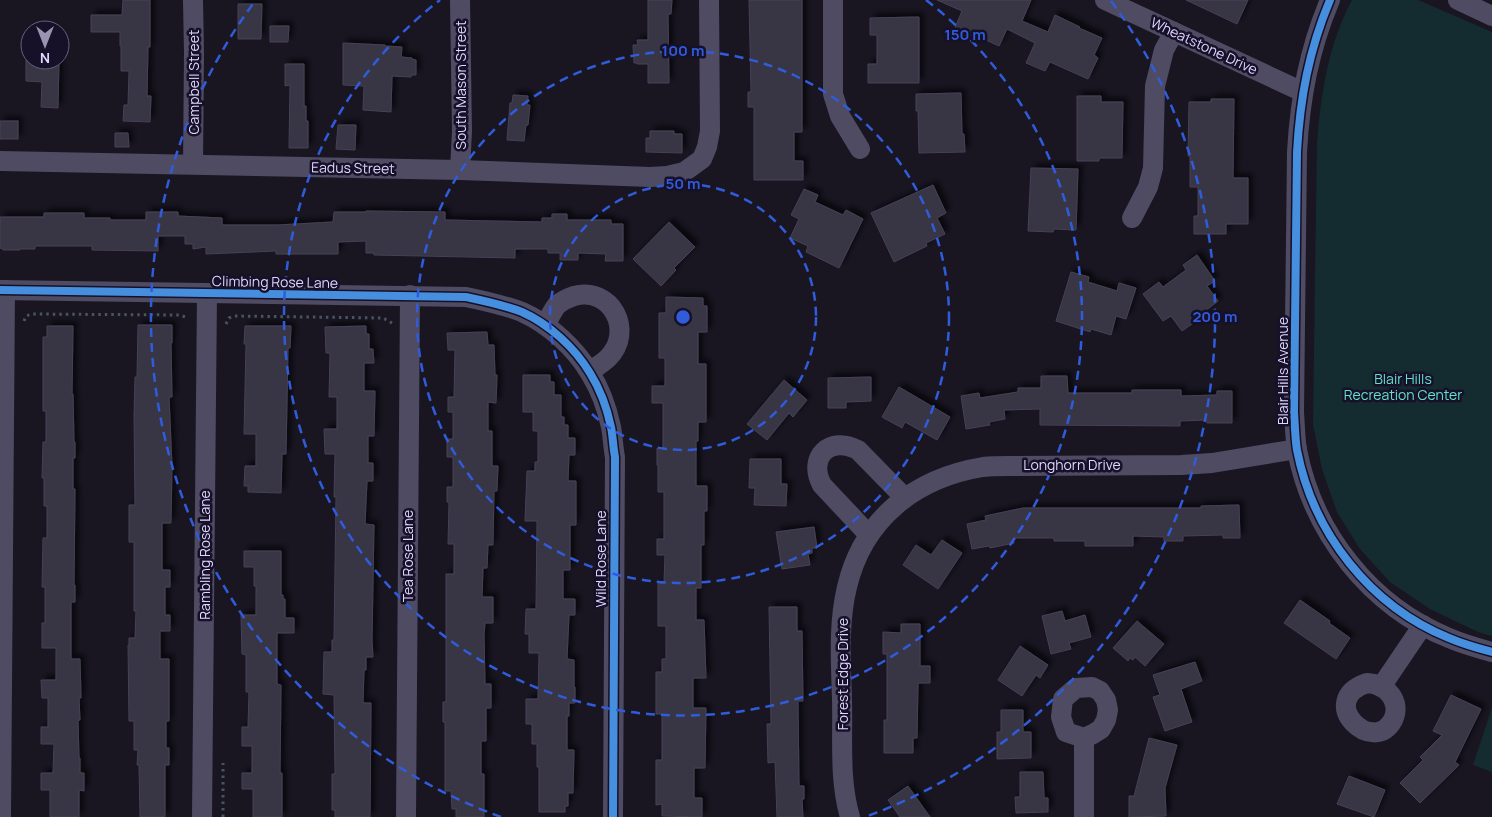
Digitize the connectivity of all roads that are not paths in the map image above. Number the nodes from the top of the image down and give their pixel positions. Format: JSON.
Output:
{"nodes":[{"id":1,"x":193,"y":0,"type":"edge"},
{"id":2,"x":460,"y":0,"type":"edge"},
{"id":3,"x":709,"y":0,"type":"edge"},
{"id":4,"x":833,"y":0,"type":"edge"},
{"id":5,"x":1105,"y":0,"type":"edge"},
{"id":6,"x":1330,"y":0,"type":"edge"},
{"id":7,"x":1458,"y":0,"type":"edge"},
{"id":8,"x":1492,"y":16,"type":"edge"},
{"id":9,"x":1174,"y":32,"type":"junction"},
{"id":10,"x":1303,"y":92,"type":"junction"},
{"id":11,"x":860,"y":149,"type":"dead end"},
{"id":12,"x":0,"y":161,"type":"edge"},
{"id":13,"x":193,"y":164,"type":"junction"},
{"id":14,"x":460,"y":170,"type":"junction"},
{"id":15,"x":1132,"y":218,"type":"dead end"},
{"id":16,"x":2,"y":290,"type":"edge"},
{"id":17,"x":207,"y":294,"type":"junction"},
{"id":18,"x":410,"y":295,"type":"junction"},
{"id":19,"x":545,"y":325,"type":"junction"},
{"id":20,"x":590,"y":371,"type":"junction"},
{"id":21,"x":1297,"y":449,"type":"junction"},
{"id":22,"x":904,"y":497,"type":"junction"},
{"id":23,"x":870,"y":535,"type":"junction"},
{"id":24,"x":1423,"y":625,"type":"junction"},
{"id":25,"x":1492,"y":652,"type":"edge"},
{"id":26,"x":1382,"y":687,"type":"dead end"},
{"id":27,"x":1084,"y":738,"type":"dead end"},
{"id":28,"x":1,"y":817,"type":"edge"},
{"id":29,"x":202,"y":817,"type":"edge"},
{"id":30,"x":406,"y":817,"type":"edge"},
{"id":31,"x":613,"y":817,"type":"edge"},
{"id":32,"x":850,"y":817,"type":"edge"},
{"id":33,"x":1084,"y":817,"type":"edge"}],
"edges":[{"from":1,"to":13,"type":"street","name":"Campbell Street"},
{"from":2,"to":14,"type":"street","name":"South Mason Street"},
{"from":3,"to":14,"type":"street","name":"Eadus Street"},
{"from":4,"to":11,"type":"street"},
{"from":5,"to":9,"type":"street","name":"Wheatstone Drive"},
{"from":6,"to":10,"type":"street","name":"Blair Hills Avenue"},
{"from":7,"to":8,"type":"street"},
{"from":9,"to":10,"type":"street","name":"Wheatstone Drive"},
{"from":9,"to":15,"type":"street"},
{"from":10,"to":21,"type":"street","name":"Blair Hills Avenue"},
{"from":12,"to":13,"type":"street","name":"Eadus Street"},
{"from":13,"to":14,"type":"street","name":"Eadus Street"},
{"from":16,"to":17,"type":"street","name":"Climbing Rose Lane"},
{"from":16,"to":28,"type":"street"},
{"from":17,"to":18,"type":"street","name":"Climbing Rose Lane"},
{"from":17,"to":29,"type":"street","name":"Rambling Rose Lane"},
{"from":18,"to":19,"type":"street","name":"Climbing Rose Lane"},
{"from":18,"to":30,"type":"street","name":"Tea Rose Lane"},
{"from":19,"to":20,"type":"street","name":"Wild Rose Lane"},
{"from":19,"to":20,"type":"street"},
{"from":20,"to":31,"type":"street","name":"Wild Rose Lane"},
{"from":21,"to":22,"type":"street","name":"Longhorn Drive"},
{"from":21,"to":24,"type":"street","name":"Blair Hills Avenue"},
{"from":22,"to":23,"type":"street","name":"Longhorn Drive"},
{"from":22,"to":23,"type":"street"},
{"from":23,"to":32,"type":"street","name":"Forest Edge Drive"},
{"from":24,"to":25,"type":"street","name":"Blair Hills Avenue"},
{"from":24,"to":26,"type":"street"},
{"from":27,"to":33,"type":"street"}]}
